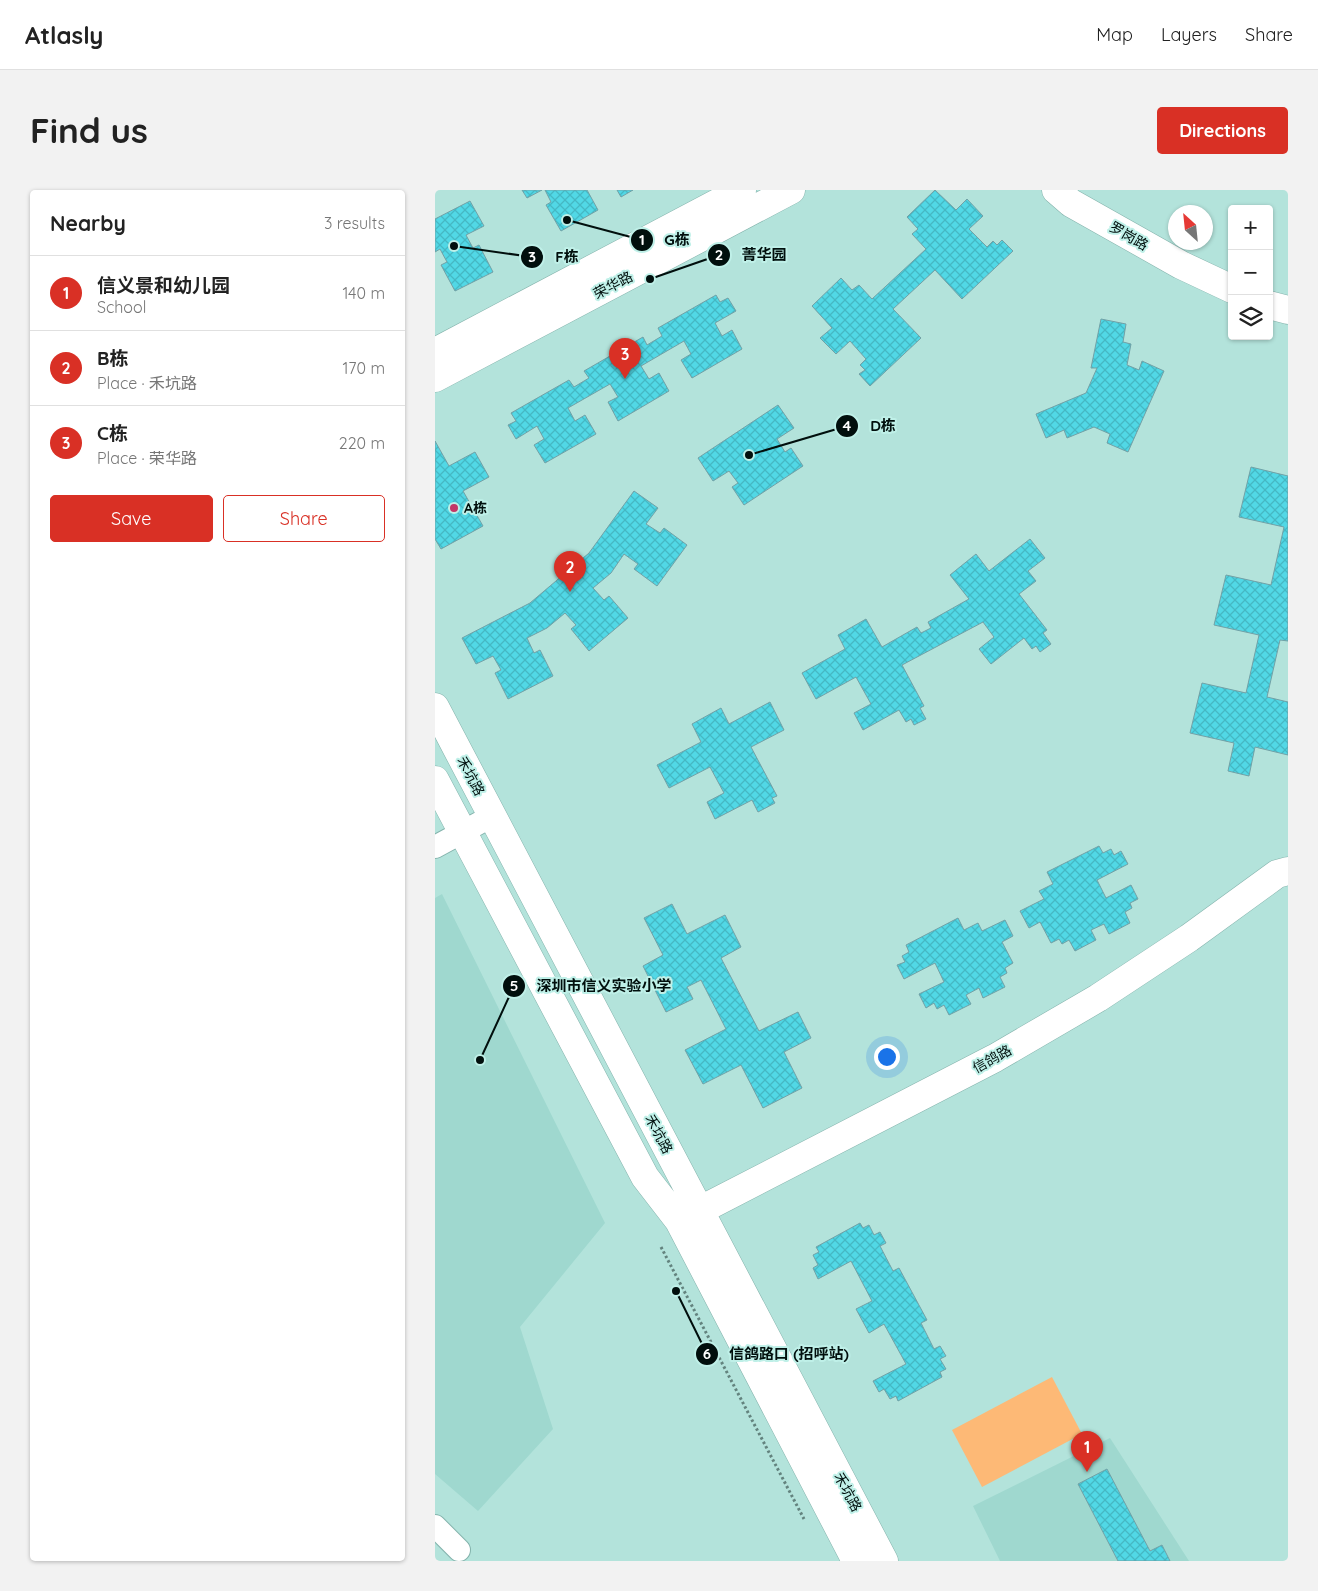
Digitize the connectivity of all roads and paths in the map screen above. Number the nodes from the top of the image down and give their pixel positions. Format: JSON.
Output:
{"nodes":[{"id":1,"x":742,"y":190,"type":"edge"},
{"id":2,"x":791,"y":190,"type":"edge"},
{"id":3,"x":1056,"y":190,"type":"edge"},
{"id":4,"x":1228,"y":287,"type":"edge"},
{"id":5,"x":1273,"y":306,"type":"edge"},
{"id":6,"x":1288,"y":310,"type":"edge"},
{"id":7,"x":435,"y":352,"type":"edge"},
{"id":8,"x":435,"y":378,"type":"edge"},
{"id":9,"x":435,"y":707,"type":"edge"},
{"id":10,"x":435,"y":780,"type":"edge"},
{"id":11,"x":493,"y":816,"type":"junction"},
{"id":12,"x":462,"y":833,"type":"junction"},
{"id":13,"x":435,"y":847,"type":"edge"},
{"id":14,"x":1288,"y":871,"type":"edge"},
{"id":15,"x":689,"y":1216,"type":"junction"},
{"id":16,"x":661,"y":1247,"type":"dead end"},
{"id":17,"x":435,"y":1526,"type":"edge"},
{"id":18,"x":807,"y":1526,"type":"dead end"},
{"id":19,"x":459,"y":1550,"type":"dead end"},
{"id":20,"x":856,"y":1561,"type":"edge"},
{"id":21,"x":884,"y":1561,"type":"edge"}],
"edges":[{"from":1,"to":7,"type":"street","name":"荣华路"},
{"from":2,"to":8,"type":"street","name":"荣华路"},
{"from":3,"to":4,"type":"street","name":"罗岗路"},
{"from":5,"to":6,"type":"street"},
{"from":9,"to":11,"type":"street","name":"禾坑路"},
{"from":10,"to":12,"type":"street","name":"禾坑路"},
{"from":11,"to":12,"type":"street"},
{"from":11,"to":15,"type":"street","name":"禾坑路"},
{"from":12,"to":13,"type":"street"},
{"from":12,"to":15,"type":"street","name":"禾坑路"},
{"from":14,"to":15,"type":"street","name":"信鸽路"},
{"from":15,"to":20,"type":"street","name":"禾坑路"},
{"from":15,"to":21,"type":"street","name":"禾坑路"},
{"from":16,"to":18,"type":"path"},
{"from":17,"to":19,"type":"street"}]}
